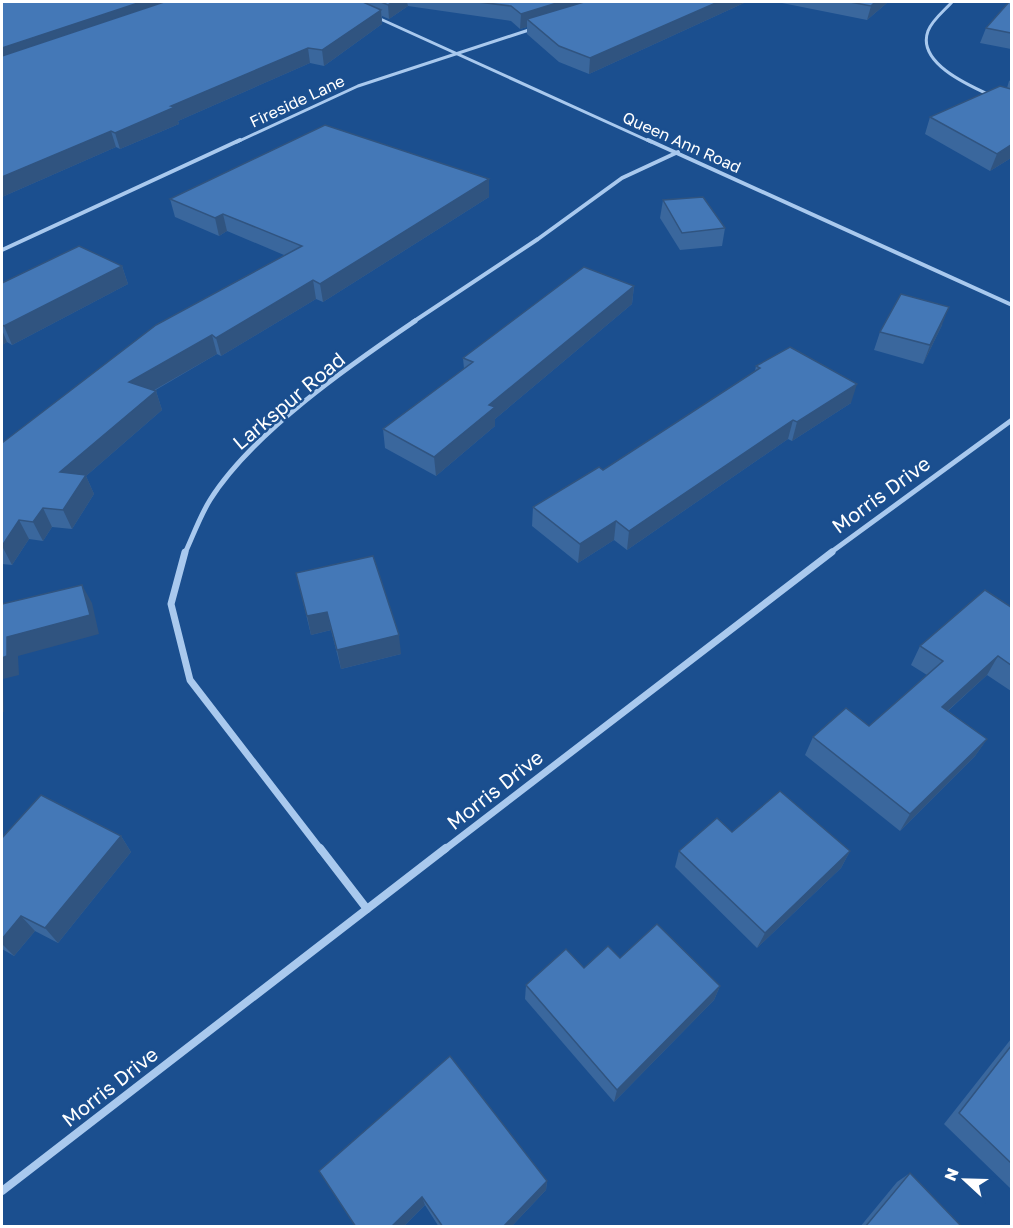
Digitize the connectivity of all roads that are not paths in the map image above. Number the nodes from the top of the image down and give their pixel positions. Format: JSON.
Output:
{"nodes":[{"id":1,"x":952,"y":2,"type":"edge"},
{"id":2,"x":374,"y":16,"type":"edge"},
{"id":3,"x":546,"y":24,"type":"edge"},
{"id":4,"x":457,"y":53,"type":"junction"},
{"id":5,"x":997,"y":99,"type":"edge"},
{"id":6,"x":678,"y":152,"type":"junction"},
{"id":7,"x":2,"y":250,"type":"edge"},
{"id":8,"x":1011,"y":305,"type":"edge"},
{"id":9,"x":1011,"y":420,"type":"edge"},
{"id":10,"x":367,"y":909,"type":"junction"},
{"id":11,"x":2,"y":1191,"type":"edge"}],
"edges":[{"from":1,"to":5,"type":"street"},
{"from":2,"to":4,"type":"street","name":"Queen Ann Road"},
{"from":3,"to":4,"type":"street","name":"Fireside Lane"},
{"from":4,"to":6,"type":"street","name":"Queen Ann Road"},
{"from":4,"to":7,"type":"street","name":"Fireside Lane"},
{"from":6,"to":8,"type":"street","name":"Queen Ann Road"},
{"from":6,"to":10,"type":"street","name":"Larkspur Road"},
{"from":9,"to":10,"type":"street","name":"Morris Drive"},
{"from":10,"to":11,"type":"street","name":"Morris Drive"}]}
